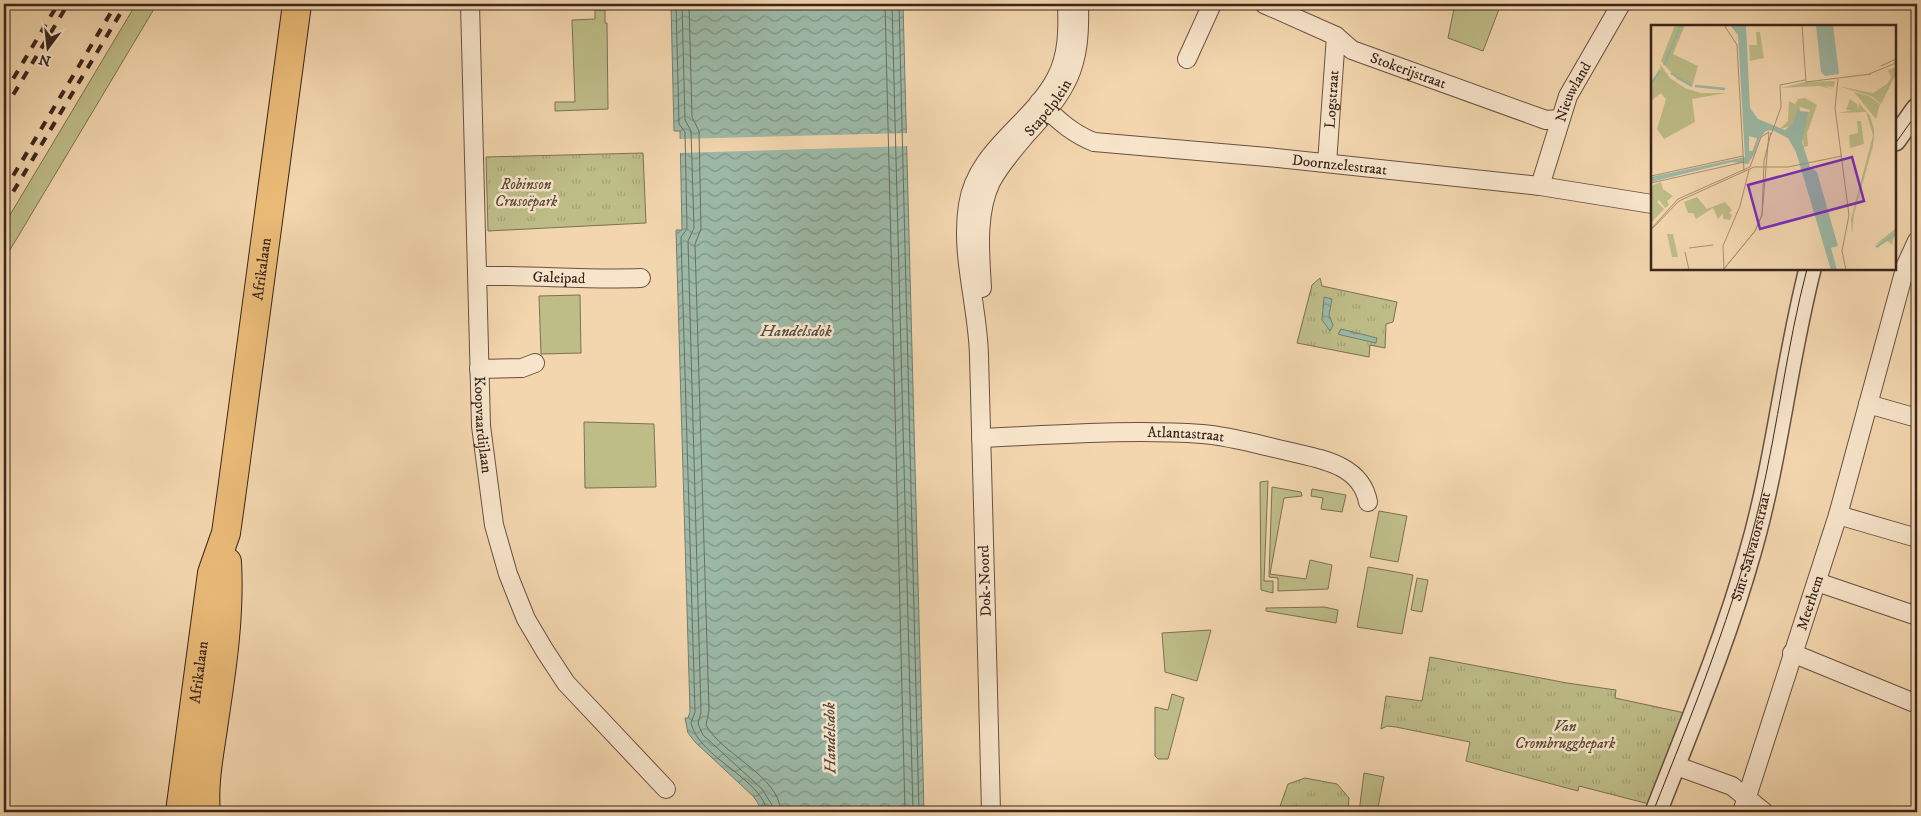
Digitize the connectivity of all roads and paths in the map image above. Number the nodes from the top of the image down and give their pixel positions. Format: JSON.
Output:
{"nodes":[{"id":1,"x":297,"y":4,"type":"edge"},
{"id":2,"x":470,"y":4,"type":"edge"},
{"id":3,"x":1067,"y":4,"type":"edge"},
{"id":4,"x":1079,"y":4,"type":"edge"},
{"id":5,"x":1212,"y":4,"type":"edge"},
{"id":6,"x":1264,"y":4,"type":"edge"},
{"id":7,"x":1621,"y":4,"type":"edge"},
{"id":8,"x":1336,"y":36,"type":"junction"},
{"id":9,"x":1187,"y":59,"type":"dead end"},
{"id":10,"x":1044,"y":107,"type":"junction"},
{"id":11,"x":1917,"y":109,"type":"edge"},
{"id":12,"x":1560,"y":119,"type":"junction"},
{"id":13,"x":1896,"y":139,"type":"edge"},
{"id":14,"x":1327,"y":163,"type":"junction"},
{"id":15,"x":1540,"y":186,"type":"junction"},
{"id":16,"x":978,"y":197,"type":"joint"},
{"id":17,"x":1651,"y":204,"type":"edge"},
{"id":18,"x":1917,"y":241,"type":"edge"},
{"id":19,"x":1906,"y":266,"type":"edge"},
{"id":20,"x":1810,"y":270,"type":"edge"},
{"id":21,"x":478,"y":276,"type":"junction"},
{"id":22,"x":641,"y":278,"type":"dead end"},
{"id":23,"x":535,"y":363,"type":"dead end"},
{"id":24,"x":479,"y":370,"type":"junction"},
{"id":25,"x":1868,"y":404,"type":"junction"},
{"id":26,"x":1917,"y":418,"type":"edge"},
{"id":27,"x":981,"y":438,"type":"junction"},
{"id":28,"x":1368,"y":502,"type":"dead end"},
{"id":29,"x":1838,"y":515,"type":"junction"},
{"id":30,"x":226,"y":533,"type":"junction"},
{"id":31,"x":1917,"y":538,"type":"edge"},
{"id":32,"x":1817,"y":582,"type":"junction"},
{"id":33,"x":1917,"y":616,"type":"edge"},
{"id":34,"x":1792,"y":653,"type":"junction"},
{"id":35,"x":1917,"y":704,"type":"edge"},
{"id":36,"x":1674,"y":765,"type":"junction"},
{"id":37,"x":666,"y":789,"type":"dead end"},
{"id":38,"x":1744,"y":805,"type":"edge"},
{"id":39,"x":180,"y":812,"type":"edge"},
{"id":40,"x":206,"y":812,"type":"edge"},
{"id":41,"x":991,"y":812,"type":"edge"},
{"id":42,"x":1656,"y":812,"type":"edge"},
{"id":43,"x":1764,"y":812,"type":"edge"}],
"edges":[{"from":1,"to":30,"type":"main road","name":"Afrikalaan"},
{"from":2,"to":21,"type":"street","name":"Koopvaardijlaan"},
{"from":3,"to":10,"type":"street","name":"Stapelplein"},
{"from":4,"to":10,"type":"street","name":"Stapelplein"},
{"from":5,"to":9,"type":"street"},
{"from":6,"to":8,"type":"street","name":"Stokerijstraat"},
{"from":7,"to":12,"type":"street","name":"Nieuwland"},
{"from":8,"to":12,"type":"street","name":"Stokerijstraat"},
{"from":8,"to":14,"type":"street","name":"Logstraat"},
{"from":10,"to":14,"type":"street","name":"Doornzelestraat"},
{"from":10,"to":16,"type":"street","name":"Stapelplein"},
{"from":11,"to":13,"type":"street"},
{"from":12,"to":15,"type":"street","name":"Nieuwland"},
{"from":14,"to":15,"type":"street","name":"Doornzelestraat"},
{"from":15,"to":17,"type":"street","name":"Doornzelestraat"},
{"from":16,"to":27,"type":"street","name":"Dok-Noord"},
{"from":18,"to":19,"type":"street","name":"Meerhem"},
{"from":19,"to":25,"type":"street","name":"Meerhem"},
{"from":20,"to":36,"type":"street","name":"Sint-Salvatorstraat"},
{"from":21,"to":22,"type":"street","name":"Galeipad"},
{"from":21,"to":24,"type":"street","name":"Koopvaardijlaan"},
{"from":23,"to":24,"type":"street"},
{"from":24,"to":37,"type":"street","name":"Koopvaardijlaan"},
{"from":25,"to":26,"type":"street"},
{"from":25,"to":29,"type":"street","name":"Meerhem"},
{"from":27,"to":28,"type":"street","name":"Atlantastraat"},
{"from":27,"to":41,"type":"street","name":"Dok-Noord"},
{"from":29,"to":31,"type":"street"},
{"from":29,"to":32,"type":"street","name":"Meerhem"},
{"from":30,"to":39,"type":"main road","name":"Afrikalaan"},
{"from":30,"to":40,"type":"main road","name":"Afrikalaan"},
{"from":32,"to":33,"type":"street"},
{"from":32,"to":34,"type":"street","name":"Meerhem"},
{"from":34,"to":35,"type":"street"},
{"from":34,"to":38,"type":"street","name":"Meerhem"},
{"from":36,"to":38,"type":"street"},
{"from":36,"to":42,"type":"street","name":"Sint-Salvatorstraat"},
{"from":38,"to":43,"type":"street"}]}
